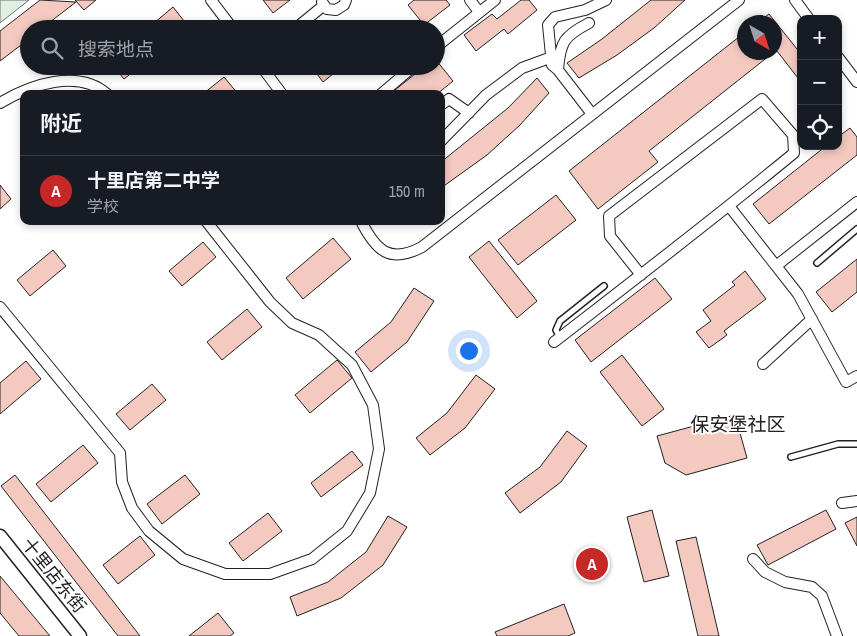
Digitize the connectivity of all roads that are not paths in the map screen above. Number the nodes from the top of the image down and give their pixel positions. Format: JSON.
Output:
{"nodes":[{"id":1,"x":211,"y":0,"type":"edge"},
{"id":2,"x":346,"y":0,"type":"edge"},
{"id":3,"x":470,"y":0,"type":"edge"},
{"id":4,"x":495,"y":0,"type":"edge"},
{"id":5,"x":606,"y":0,"type":"edge"},
{"id":6,"x":739,"y":0,"type":"edge"},
{"id":7,"x":795,"y":0,"type":"edge"},
{"id":8,"x":322,"y":3,"type":"edge"},
{"id":9,"x":479,"y":12,"type":"junction"},
{"id":10,"x":806,"y":15,"type":"edge"},
{"id":11,"x":226,"y":20,"type":"edge"},
{"id":12,"x":304,"y":20,"type":"edge"},
{"id":13,"x":589,"y":23,"type":"dead end"},
{"id":14,"x":445,"y":40,"type":"edge"},
{"id":15,"x":552,"y":57,"type":"junction"},
{"id":16,"x":840,"y":60,"type":"edge"},
{"id":17,"x":558,"y":70,"type":"junction"},
{"id":18,"x":268,"y":75,"type":"edge"},
{"id":19,"x":403,"y":75,"type":"edge"},
{"id":20,"x":857,"y":82,"type":"edge"},
{"id":21,"x":25,"y":90,"type":"edge"},
{"id":22,"x":101,"y":90,"type":"edge"},
{"id":23,"x":279,"y":90,"type":"edge"},
{"id":24,"x":385,"y":90,"type":"edge"},
{"id":25,"x":20,"y":91,"type":"edge"},
{"id":26,"x":445,"y":102,"type":"edge"},
{"id":27,"x":0,"y":103,"type":"edge"},
{"id":28,"x":469,"y":113,"type":"junction"},
{"id":29,"x":592,"y":114,"type":"junction"},
{"id":30,"x":445,"y":137,"type":"edge"},
{"id":31,"x":857,"y":202,"type":"edge"},
{"id":32,"x":729,"y":206,"type":"junction"},
{"id":33,"x":209,"y":225,"type":"edge"},
{"id":34,"x":363,"y":225,"type":"edge"},
{"id":35,"x":857,"y":230,"type":"edge"},
{"id":36,"x":817,"y":262,"type":"dead end"},
{"id":37,"x":776,"y":266,"type":"junction"},
{"id":38,"x":641,"y":275,"type":"junction"},
{"id":39,"x":604,"y":286,"type":"dead end"},
{"id":40,"x":0,"y":307,"type":"edge"},
{"id":41,"x":812,"y":318,"type":"junction"},
{"id":42,"x":556,"y":340,"type":"joint"},
{"id":43,"x":763,"y":364,"type":"dead end"},
{"id":44,"x":857,"y":376,"type":"edge"},
{"id":45,"x":857,"y":444,"type":"edge"},
{"id":46,"x":790,"y":457,"type":"dead end"},
{"id":47,"x":857,"y":501,"type":"edge"},
{"id":48,"x":842,"y":503,"type":"dead end"},
{"id":49,"x":0,"y":536,"type":"edge"},
{"id":50,"x":753,"y":559,"type":"dead end"},
{"id":51,"x":80,"y":636,"type":"edge"},
{"id":52,"x":837,"y":636,"type":"edge"}],
"edges":[{"from":1,"to":11,"type":"street"},
{"from":2,"to":8,"type":"street"},
{"from":3,"to":9,"type":"street"},
{"from":4,"to":9,"type":"street"},
{"from":5,"to":15,"type":"street"},
{"from":6,"to":29,"type":"street"},
{"from":7,"to":10,"type":"street"},
{"from":8,"to":12,"type":"street"},
{"from":9,"to":14,"type":"street"},
{"from":13,"to":17,"type":"street"},
{"from":15,"to":17,"type":"street"},
{"from":15,"to":28,"type":"street"},
{"from":16,"to":20,"type":"street"},
{"from":17,"to":29,"type":"street"},
{"from":18,"to":23,"type":"street"},
{"from":19,"to":24,"type":"street"},
{"from":21,"to":22,"type":"street"},
{"from":25,"to":27,"type":"street"},
{"from":26,"to":28,"type":"street"},
{"from":28,"to":30,"type":"street"},
{"from":29,"to":34,"type":"street"},
{"from":31,"to":37,"type":"street"},
{"from":32,"to":37,"type":"street"},
{"from":32,"to":38,"type":"street"},
{"from":32,"to":38,"type":"street"},
{"from":33,"to":40,"type":"street"},
{"from":35,"to":36,"type":"lane"},
{"from":37,"to":41,"type":"street"},
{"from":38,"to":42,"type":"street"},
{"from":39,"to":42,"type":"lane"},
{"from":41,"to":43,"type":"street"},
{"from":41,"to":44,"type":"street"},
{"from":45,"to":46,"type":"lane"},
{"from":47,"to":48,"type":"street"},
{"from":49,"to":51,"type":"street","name":"十里店东街"},
{"from":50,"to":52,"type":"street"}]}
